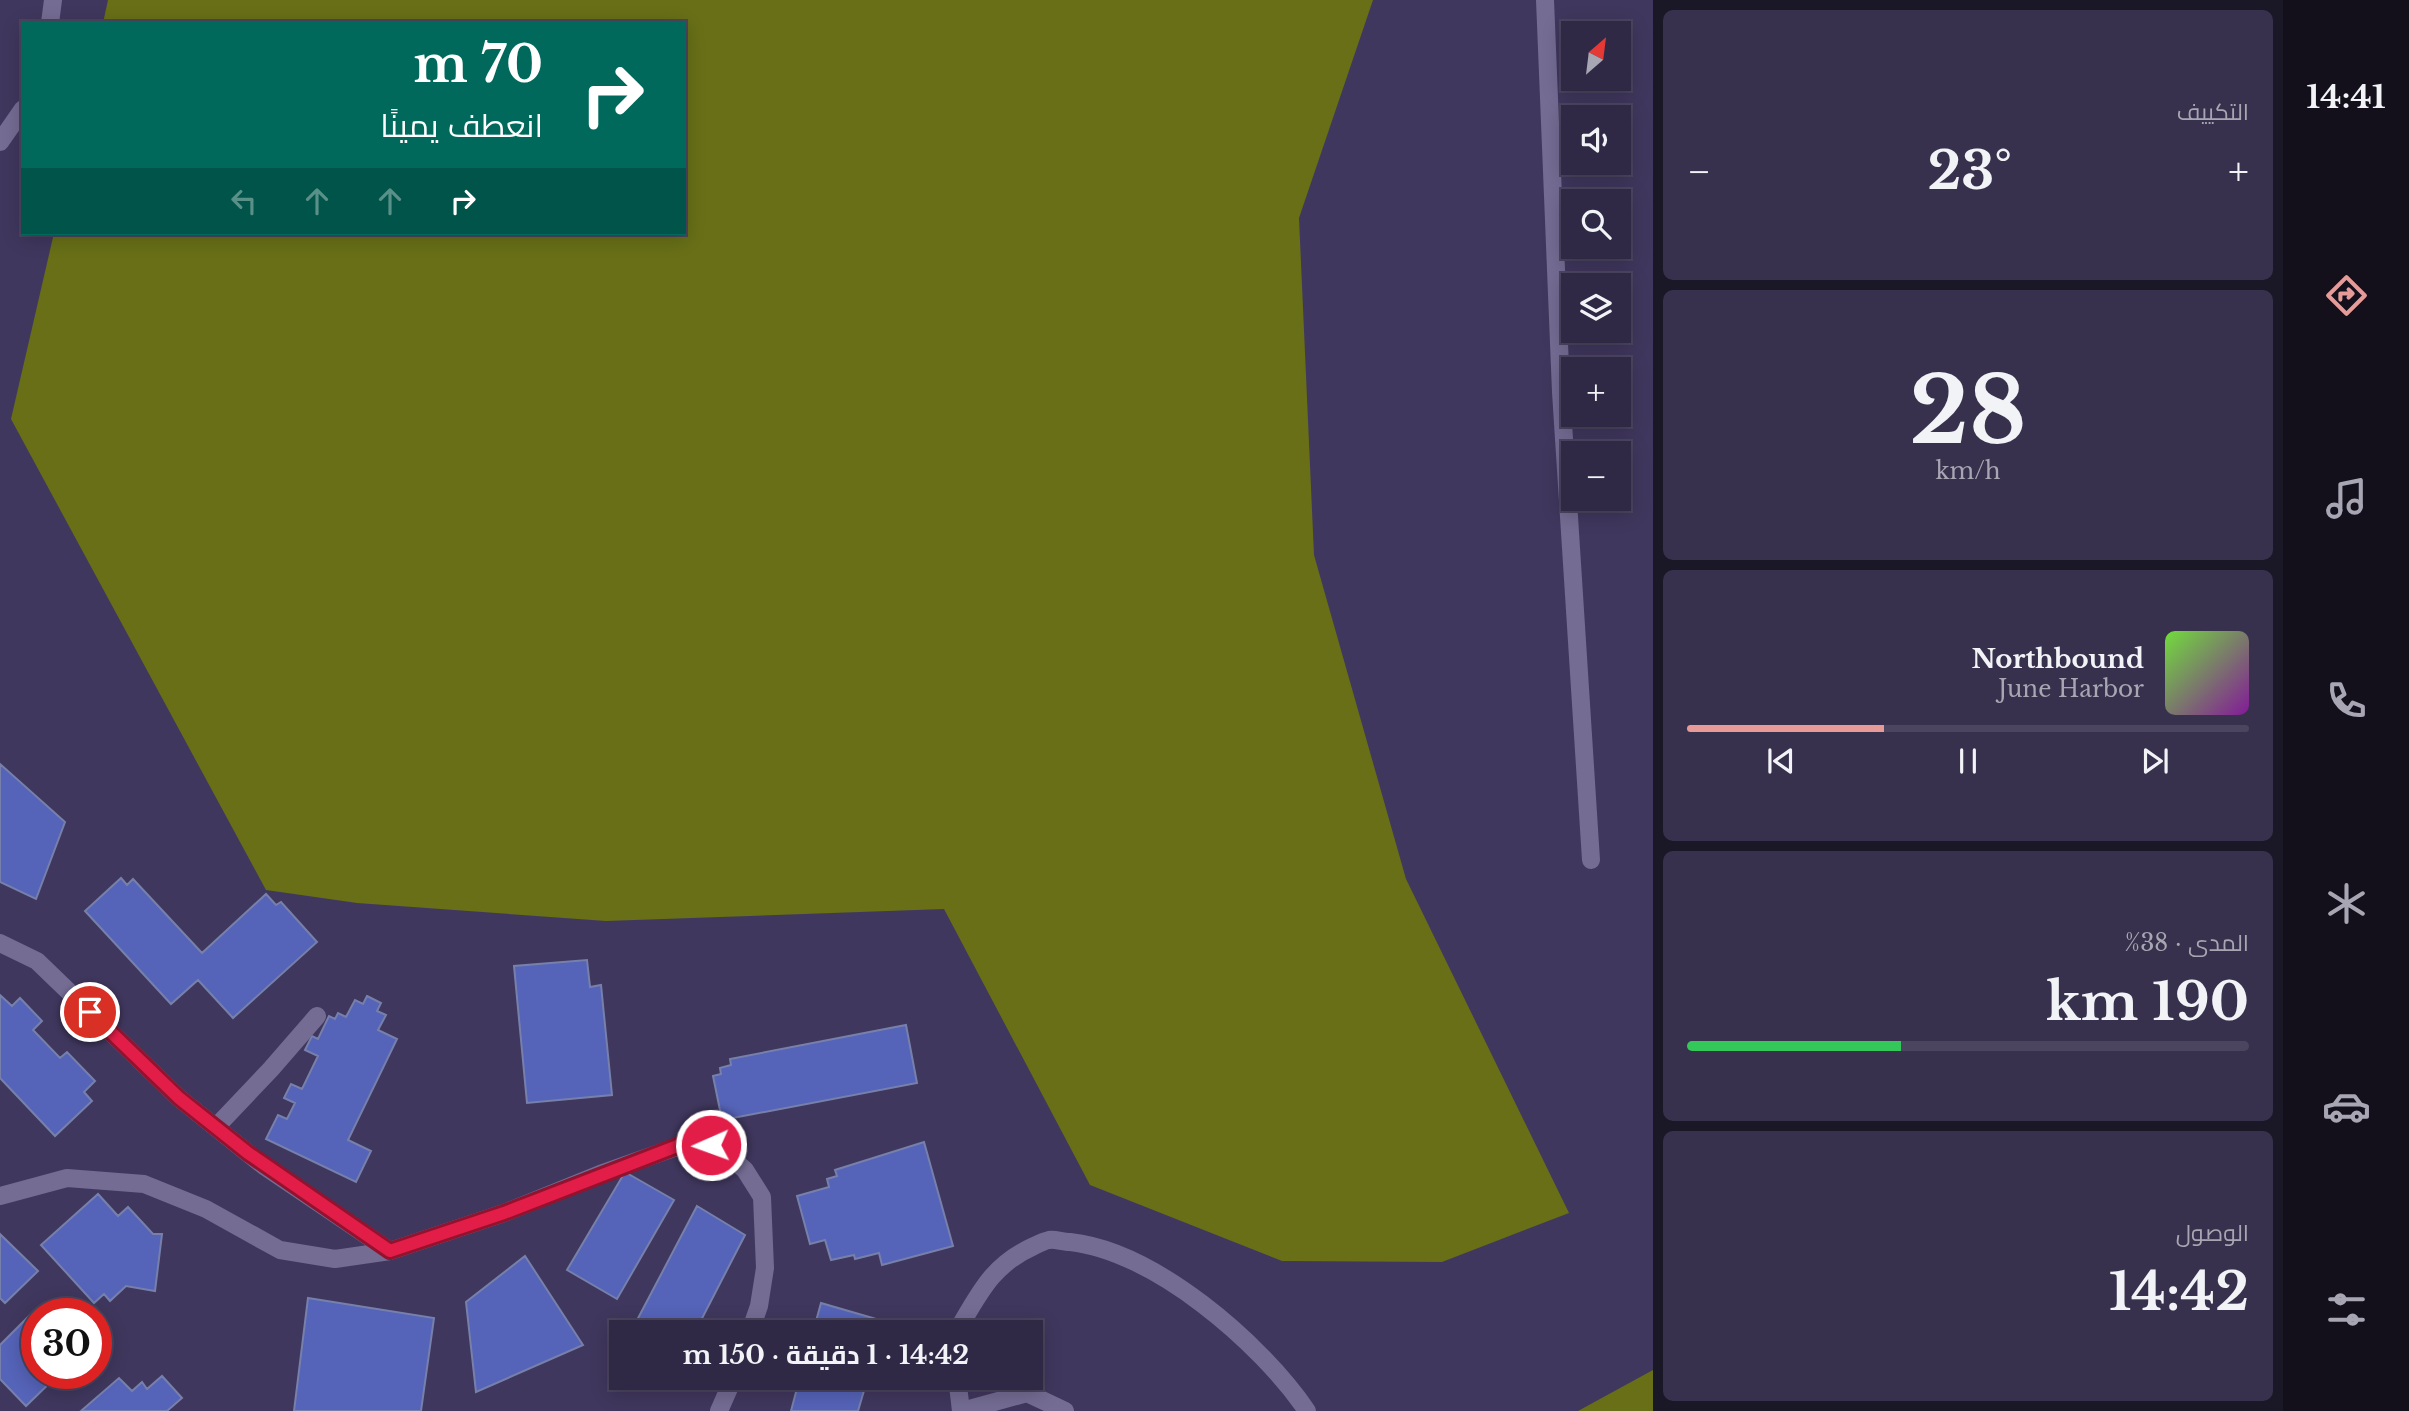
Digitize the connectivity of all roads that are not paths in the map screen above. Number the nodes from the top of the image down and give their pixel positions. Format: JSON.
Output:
{"nodes":[{"id":1,"x":53,"y":0,"type":"edge"},
{"id":2,"x":1545,"y":0,"type":"edge"},
{"id":3,"x":50,"y":21,"type":"edge"},
{"id":4,"x":21,"y":112,"type":"edge"},
{"id":5,"x":0,"y":142,"type":"edge"},
{"id":6,"x":1591,"y":860,"type":"dead end"},
{"id":7,"x":0,"y":943,"type":"edge"},
{"id":8,"x":317,"y":1016,"type":"dead end"},
{"id":9,"x":216,"y":1127,"type":"junction"},
{"id":10,"x":0,"y":1196,"type":"edge"},
{"id":11,"x":390,"y":1251,"type":"junction"},
{"id":12,"x":755,"y":1320,"type":"edge"},
{"id":13,"x":963,"y":1320,"type":"edge"},
{"id":14,"x":728,"y":1390,"type":"edge"},
{"id":15,"x":959,"y":1390,"type":"edge"},
{"id":16,"x":719,"y":1411,"type":"edge"},
{"id":17,"x":962,"y":1411,"type":"edge"},
{"id":18,"x":1065,"y":1411,"type":"edge"},
{"id":19,"x":1307,"y":1411,"type":"edge"}],
"edges":[{"from":1,"to":3,"type":"street"},
{"from":2,"to":6,"type":"street"},
{"from":4,"to":5,"type":"street"},
{"from":7,"to":9,"type":"street"},
{"from":8,"to":9,"type":"street"},
{"from":9,"to":11,"type":"street"},
{"from":10,"to":11,"type":"street"},
{"from":11,"to":12,"type":"street"},
{"from":13,"to":19,"type":"street"},
{"from":14,"to":16,"type":"street"},
{"from":15,"to":17,"type":"street"},
{"from":17,"to":18,"type":"street"}]}
